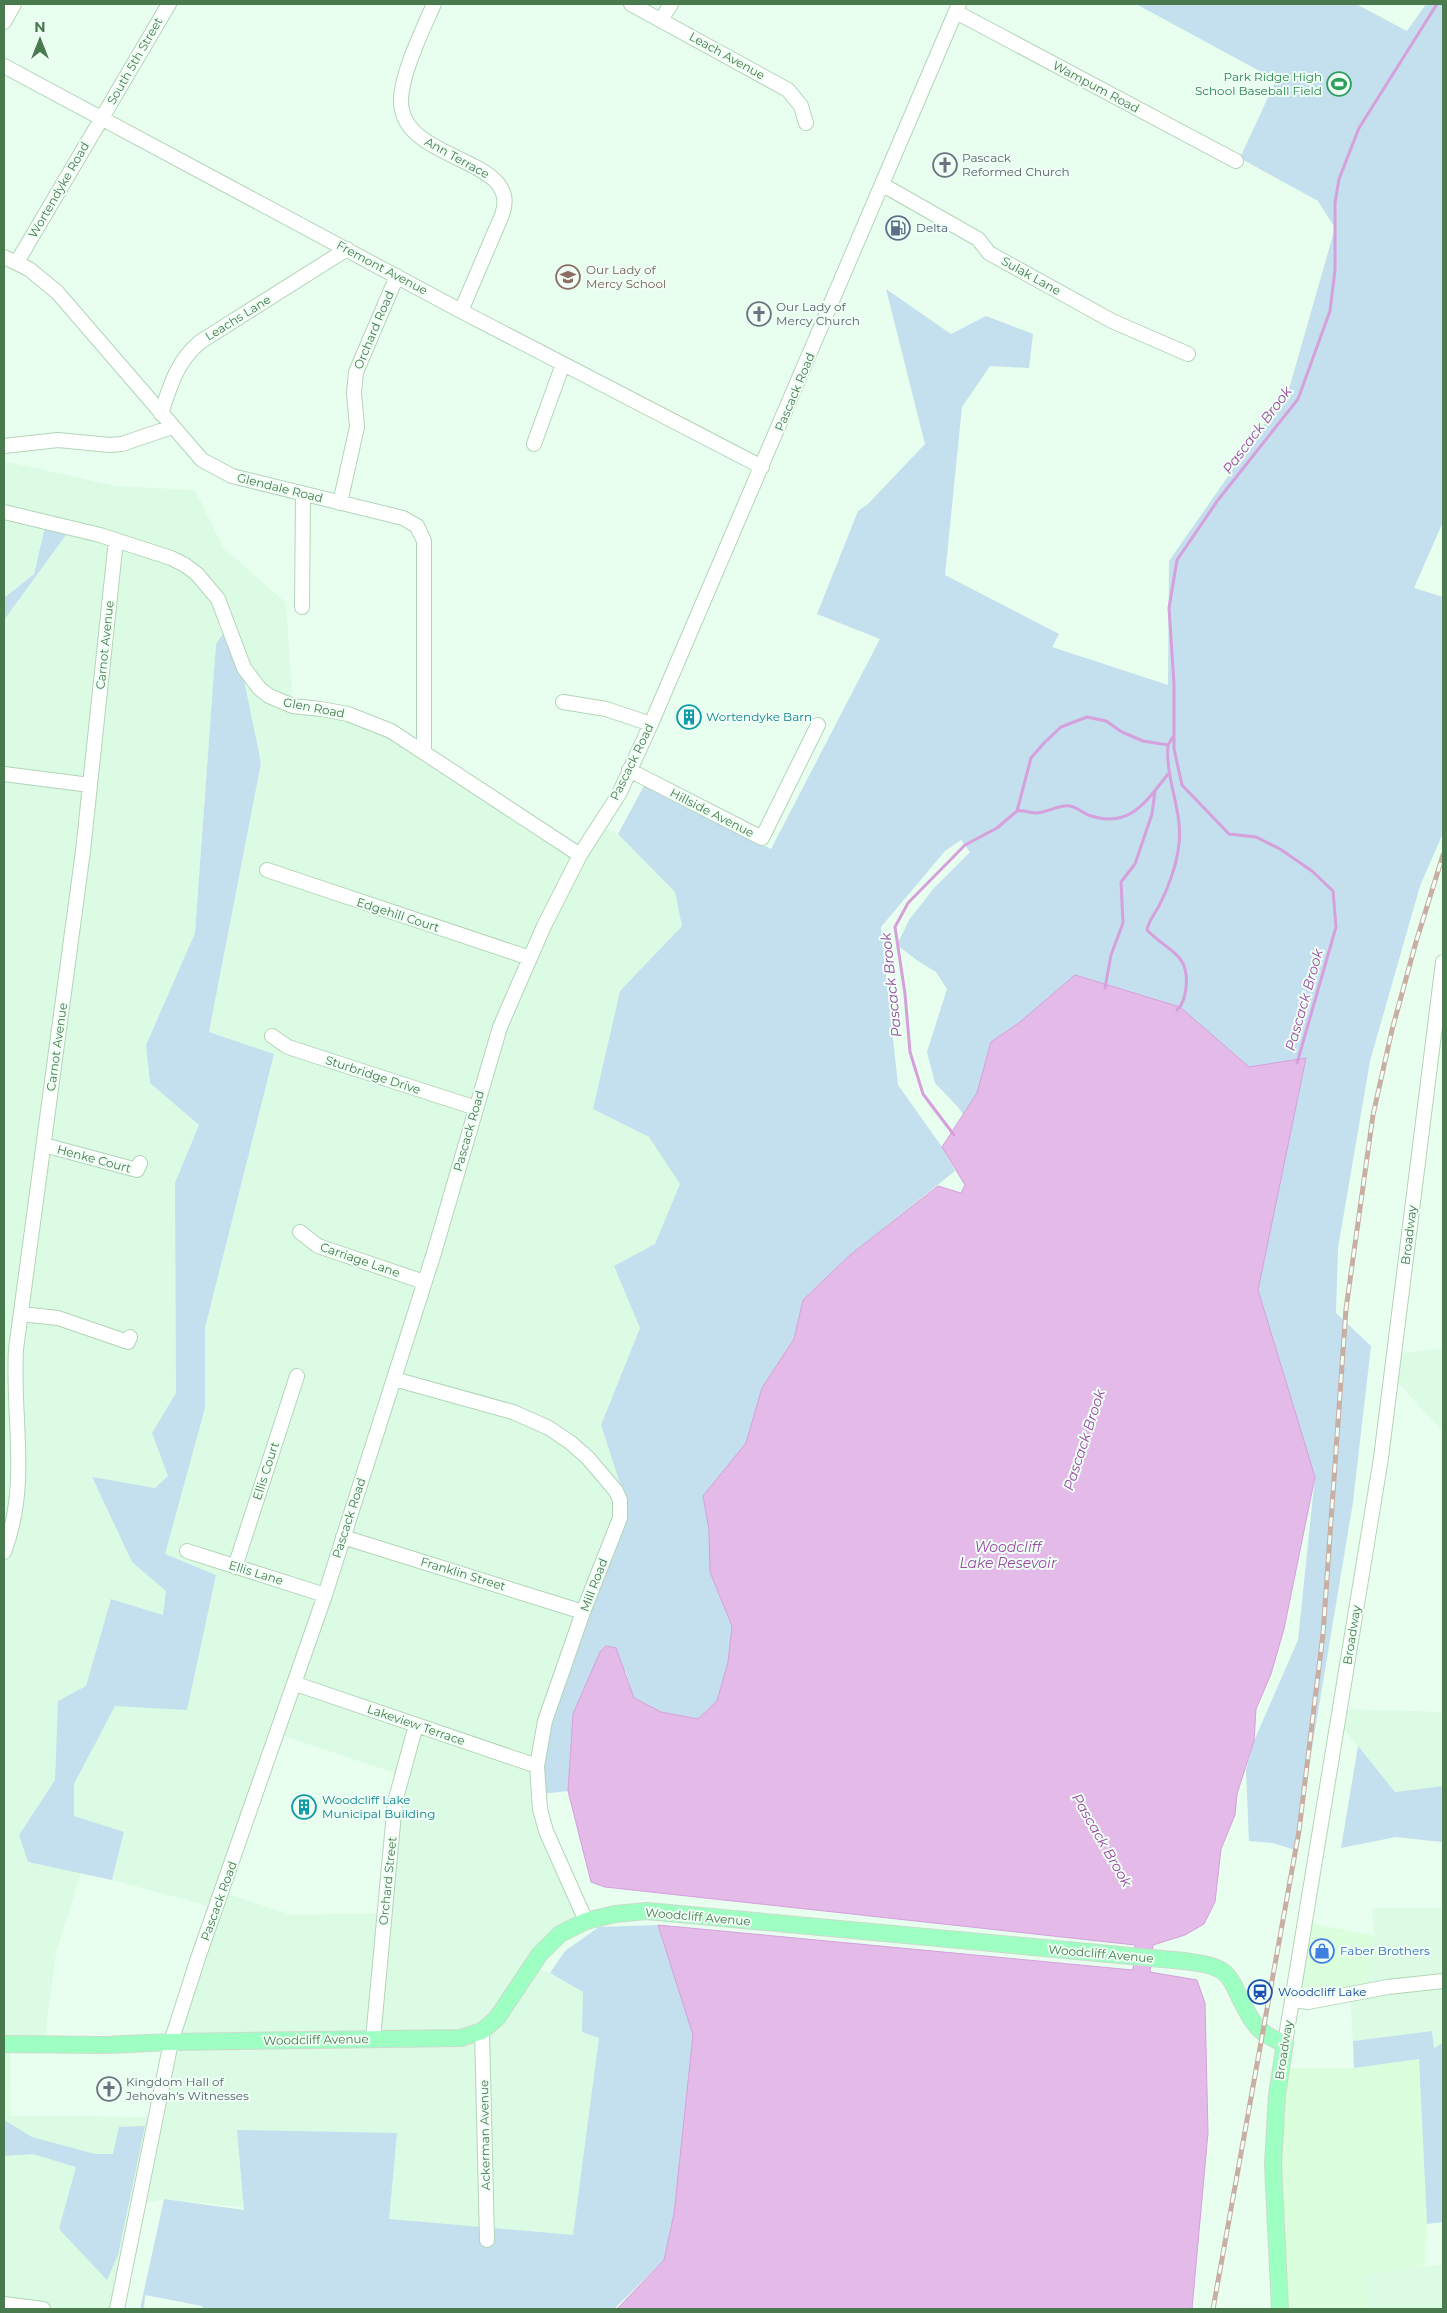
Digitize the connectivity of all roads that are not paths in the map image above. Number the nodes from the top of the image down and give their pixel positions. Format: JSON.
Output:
{"nodes":[{"id":1,"x":14,"y":4,"type":"edge"},
{"id":2,"x":169,"y":4,"type":"edge"},
{"id":3,"x":434,"y":4,"type":"edge"},
{"id":4,"x":631,"y":4,"type":"edge"},
{"id":5,"x":671,"y":4,"type":"edge"},
{"id":6,"x":957,"y":8,"type":"edge"},
{"id":7,"x":661,"y":20,"type":"junction"},
{"id":8,"x":4,"y":22,"type":"edge"},
{"id":9,"x":4,"y":66,"type":"edge"},
{"id":10,"x":101,"y":118,"type":"junction"},
{"id":11,"x":806,"y":123,"type":"dead end"},
{"id":12,"x":1236,"y":161,"type":"dead end"},
{"id":13,"x":882,"y":185,"type":"junction"},
{"id":14,"x":347,"y":249,"type":"junction"},
{"id":15,"x":10,"y":259,"type":"edge"},
{"id":16,"x":397,"y":276,"type":"junction"},
{"id":17,"x":461,"y":310,"type":"junction"},
{"id":18,"x":1188,"y":354,"type":"dead end"},
{"id":19,"x":563,"y":364,"type":"junction"},
{"id":20,"x":161,"y":414,"type":"junction"},
{"id":21,"x":172,"y":427,"type":"junction"},
{"id":22,"x":534,"y":444,"type":"dead end"},
{"id":23,"x":4,"y":446,"type":"edge"},
{"id":24,"x":762,"y":468,"type":"junction"},
{"id":25,"x":303,"y":494,"type":"junction"},
{"id":26,"x":340,"y":503,"type":"junction"},
{"id":27,"x":4,"y":512,"type":"edge"},
{"id":28,"x":116,"y":540,"type":"junction"},
{"id":29,"x":302,"y":607,"type":"dead end"},
{"id":30,"x":562,"y":702,"type":"dead end"},
{"id":31,"x":651,"y":724,"type":"junction"},
{"id":32,"x":818,"y":725,"type":"dead end"},
{"id":33,"x":424,"y":752,"type":"junction"},
{"id":34,"x":629,"y":770,"type":"junction"},
{"id":35,"x":4,"y":774,"type":"edge"},
{"id":36,"x":90,"y":786,"type":"junction"},
{"id":37,"x":580,"y":855,"type":"junction"},
{"id":38,"x":267,"y":870,"type":"dead end"},
{"id":39,"x":530,"y":958,"type":"junction"},
{"id":40,"x":1443,"y":962,"type":"edge"},
{"id":41,"x":272,"y":1036,"type":"dead end"},
{"id":42,"x":476,"y":1108,"type":"junction"},
{"id":43,"x":44,"y":1145,"type":"junction"},
{"id":44,"x":140,"y":1163,"type":"dead end"},
{"id":45,"x":300,"y":1232,"type":"dead end"},
{"id":46,"x":424,"y":1282,"type":"junction"},
{"id":47,"x":21,"y":1314,"type":"junction"},
{"id":48,"x":130,"y":1337,"type":"dead end"},
{"id":49,"x":297,"y":1376,"type":"dead end"},
{"id":50,"x":394,"y":1379,"type":"junction"},
{"id":51,"x":343,"y":1537,"type":"junction"},
{"id":52,"x":4,"y":1552,"type":"edge"},
{"id":53,"x":187,"y":1552,"type":"dead end"},
{"id":54,"x":236,"y":1567,"type":"junction"},
{"id":55,"x":325,"y":1595,"type":"junction"},
{"id":56,"x":583,"y":1612,"type":"junction"},
{"id":57,"x":296,"y":1684,"type":"junction"},
{"id":58,"x":416,"y":1725,"type":"junction"},
{"id":59,"x":537,"y":1766,"type":"junction"},
{"id":60,"x":586,"y":1921,"type":"junction"},
{"id":61,"x":1443,"y":1982,"type":"edge"},
{"id":62,"x":1292,"y":2000,"type":"junction"},
{"id":63,"x":482,"y":2031,"type":"junction"},
{"id":64,"x":373,"y":2039,"type":"junction"},
{"id":65,"x":171,"y":2042,"type":"junction"},
{"id":66,"x":4,"y":2044,"type":"edge"},
{"id":67,"x":1285,"y":2044,"type":"junction"},
{"id":68,"x":487,"y":2240,"type":"dead end"},
{"id":69,"x":4,"y":2304,"type":"edge"},
{"id":70,"x":43,"y":2309,"type":"edge"},
{"id":71,"x":117,"y":2309,"type":"edge"},
{"id":72,"x":1280,"y":2309,"type":"edge"}],
"edges":[{"from":1,"to":8,"type":"street"},
{"from":2,"to":10,"type":"street","name":"South 5th Street"},
{"from":3,"to":17,"type":"street","name":"Ann Terrace"},
{"from":4,"to":7,"type":"street","name":"Leach Avenue"},
{"from":5,"to":7,"type":"street"},
{"from":6,"to":12,"type":"street","name":"Wampum Road"},
{"from":6,"to":13,"type":"street","name":"Pascack Road"},
{"from":7,"to":11,"type":"street","name":"Leach Avenue"},
{"from":9,"to":10,"type":"street","name":"Fremont Avenue"},
{"from":10,"to":14,"type":"street","name":"Fremont Avenue"},
{"from":10,"to":15,"type":"street","name":"Wortendyke Road"},
{"from":13,"to":18,"type":"street","name":"Sulak Lane"},
{"from":13,"to":24,"type":"street","name":"Pascack Road"},
{"from":14,"to":16,"type":"street","name":"Fremont Avenue"},
{"from":14,"to":20,"type":"street","name":"Leachs Lane"},
{"from":15,"to":20,"type":"street","name":"Glendale Road"},
{"from":16,"to":17,"type":"street","name":"Fremont Avenue"},
{"from":16,"to":26,"type":"street","name":"Orchard Road"},
{"from":17,"to":19,"type":"street","name":"Fremont Avenue"},
{"from":19,"to":22,"type":"street"},
{"from":19,"to":24,"type":"street","name":"Fremont Avenue"},
{"from":20,"to":21,"type":"street","name":"Glendale Road"},
{"from":21,"to":23,"type":"street"},
{"from":21,"to":25,"type":"street","name":"Glendale Road"},
{"from":24,"to":31,"type":"street","name":"Pascack Road"},
{"from":25,"to":26,"type":"street","name":"Glendale Road"},
{"from":25,"to":29,"type":"street"},
{"from":26,"to":33,"type":"street","name":"Glendale Road"},
{"from":27,"to":28,"type":"street","name":"Glen Road"},
{"from":28,"to":33,"type":"street","name":"Glen Road"},
{"from":28,"to":36,"type":"street","name":"Carnot Avenue"},
{"from":30,"to":31,"type":"street"},
{"from":31,"to":34,"type":"street","name":"Pascack Road"},
{"from":32,"to":34,"type":"street","name":"Hillside Avenue"},
{"from":33,"to":37,"type":"street","name":"Glen Road"},
{"from":34,"to":37,"type":"street","name":"Pascack Road"},
{"from":35,"to":36,"type":"street"},
{"from":36,"to":43,"type":"street","name":"Carnot Avenue"},
{"from":37,"to":39,"type":"street","name":"Pascack Road"},
{"from":38,"to":39,"type":"street","name":"Edgehill Court"},
{"from":39,"to":42,"type":"street","name":"Pascack Road"},
{"from":40,"to":62,"type":"street","name":"Broadway"},
{"from":41,"to":42,"type":"street","name":"Sturbridge Drive"},
{"from":42,"to":46,"type":"street","name":"Pascack Road"},
{"from":43,"to":44,"type":"street","name":"Henke Court"},
{"from":43,"to":47,"type":"street","name":"Carnot Avenue"},
{"from":45,"to":46,"type":"street","name":"Carriage Lane"},
{"from":46,"to":50,"type":"street","name":"Pascack Road"},
{"from":47,"to":48,"type":"street"},
{"from":47,"to":52,"type":"street","name":"Carnot Avenue"},
{"from":49,"to":54,"type":"street","name":"Ellis Court"},
{"from":50,"to":51,"type":"street","name":"Pascack Road"},
{"from":50,"to":56,"type":"street","name":"Mill Road"},
{"from":51,"to":55,"type":"street","name":"Pascack Road"},
{"from":51,"to":56,"type":"street","name":"Franklin Street"},
{"from":53,"to":54,"type":"street","name":"Ellis Lane"},
{"from":54,"to":55,"type":"street","name":"Ellis Lane"},
{"from":55,"to":57,"type":"street","name":"Pascack Road"},
{"from":56,"to":59,"type":"street","name":"Mill Road"},
{"from":57,"to":58,"type":"street","name":"Lakeview Terrace"},
{"from":57,"to":65,"type":"street","name":"Pascack Road"},
{"from":58,"to":59,"type":"street","name":"Lakeview Terrace"},
{"from":58,"to":64,"type":"street","name":"Orchard Street"},
{"from":59,"to":60,"type":"street","name":"Mill Road"},
{"from":60,"to":63,"type":"main road","name":"Woodcliff Avenue"},
{"from":60,"to":67,"type":"main road","name":"Woodcliff Avenue"},
{"from":61,"to":62,"type":"street"},
{"from":62,"to":67,"type":"street","name":"Broadway"},
{"from":63,"to":64,"type":"main road","name":"Woodcliff Avenue"},
{"from":63,"to":68,"type":"street","name":"Ackerman Avenue"},
{"from":64,"to":65,"type":"main road","name":"Woodcliff Avenue"},
{"from":65,"to":66,"type":"main road","name":"Woodcliff Avenue"},
{"from":65,"to":71,"type":"street","name":"Pascack Road"},
{"from":67,"to":72,"type":"main road","name":"Broadway"},
{"from":69,"to":70,"type":"street"}]}
